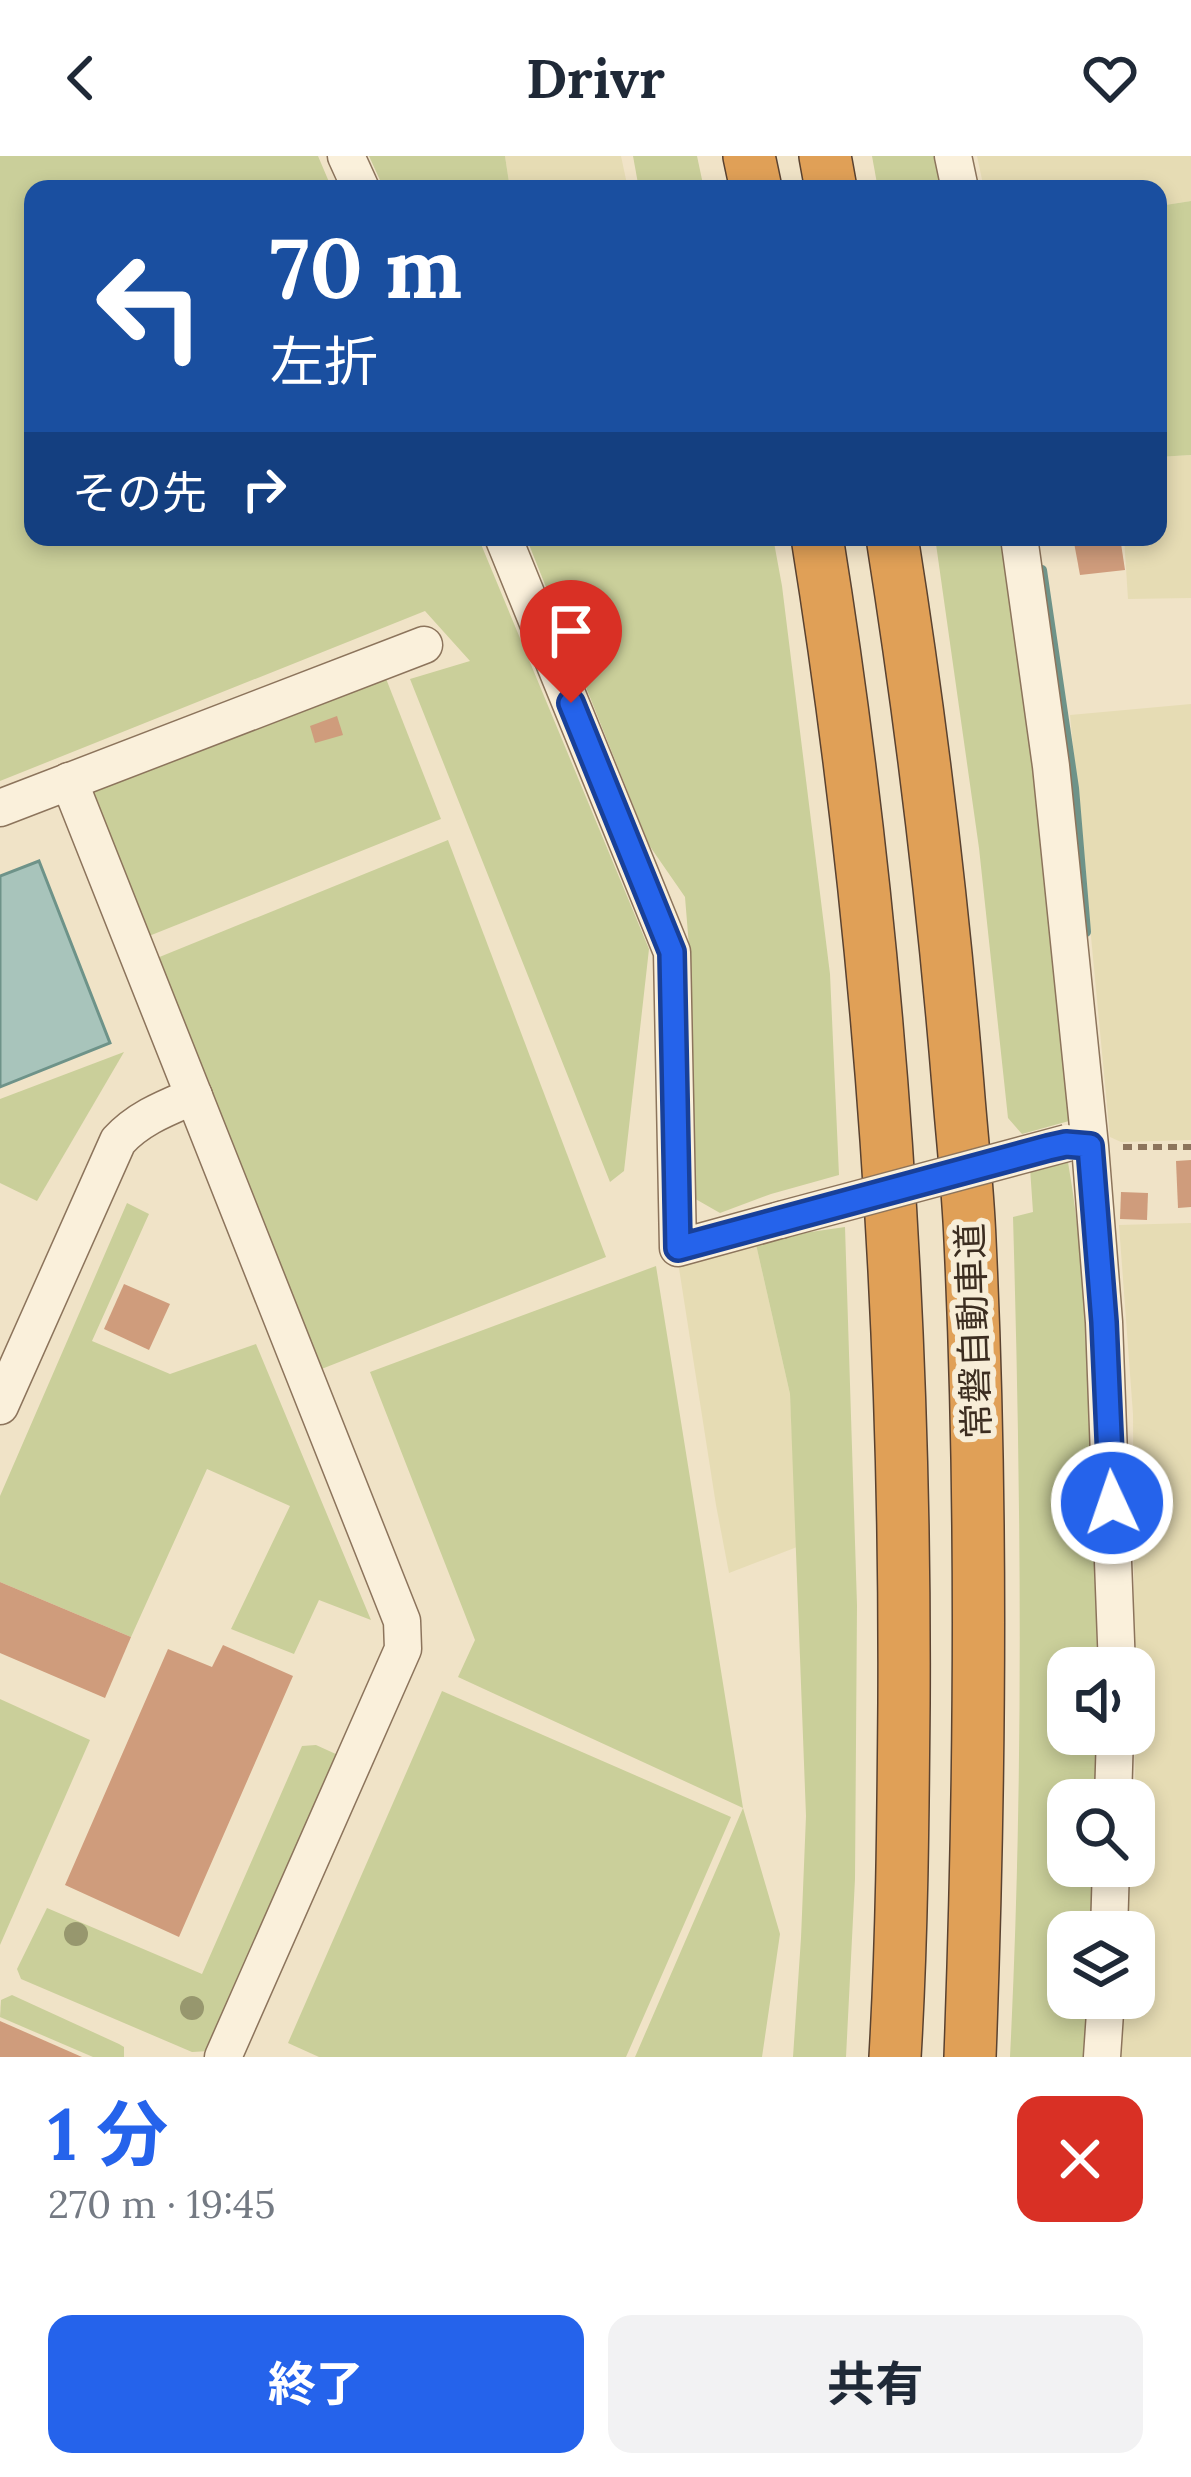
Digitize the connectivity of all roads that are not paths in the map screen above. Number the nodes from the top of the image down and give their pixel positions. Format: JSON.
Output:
{"nodes":[{"id":1,"x":507,"y":546,"type":"edge"},
{"id":2,"x":819,"y":546,"type":"edge"},
{"id":3,"x":893,"y":546,"type":"edge"},
{"id":4,"x":1020,"y":546,"type":"edge"},
{"id":5,"x":424,"y":645,"type":"dead end"},
{"id":6,"x":69,"y":782,"type":"junction"},
{"id":7,"x":0,"y":808,"type":"edge"},
{"id":8,"x":194,"y":1096,"type":"junction"},
{"id":9,"x":1078,"y":1145,"type":"junction"},
{"id":10,"x":0,"y":1406,"type":"edge"},
{"id":11,"x":1116,"y":1647,"type":"edge"},
{"id":12,"x":1105,"y":2019,"type":"edge"},
{"id":13,"x":223,"y":2057,"type":"edge"},
{"id":14,"x":895,"y":2057,"type":"edge"},
{"id":15,"x":970,"y":2057,"type":"edge"},
{"id":16,"x":1102,"y":2057,"type":"edge"}],
"edges":[{"from":1,"to":9,"type":"street","bridge":true},
{"from":2,"to":14,"type":"highway","name":"常磐自動車道"},
{"from":3,"to":15,"type":"highway","name":"常磐自動車道"},
{"from":4,"to":9,"type":"street"},
{"from":5,"to":6,"type":"street"},
{"from":6,"to":7,"type":"street"},
{"from":6,"to":8,"type":"street"},
{"from":8,"to":10,"type":"street"},
{"from":8,"to":13,"type":"street"},
{"from":9,"to":11,"type":"street"},
{"from":12,"to":16,"type":"street"}]}
